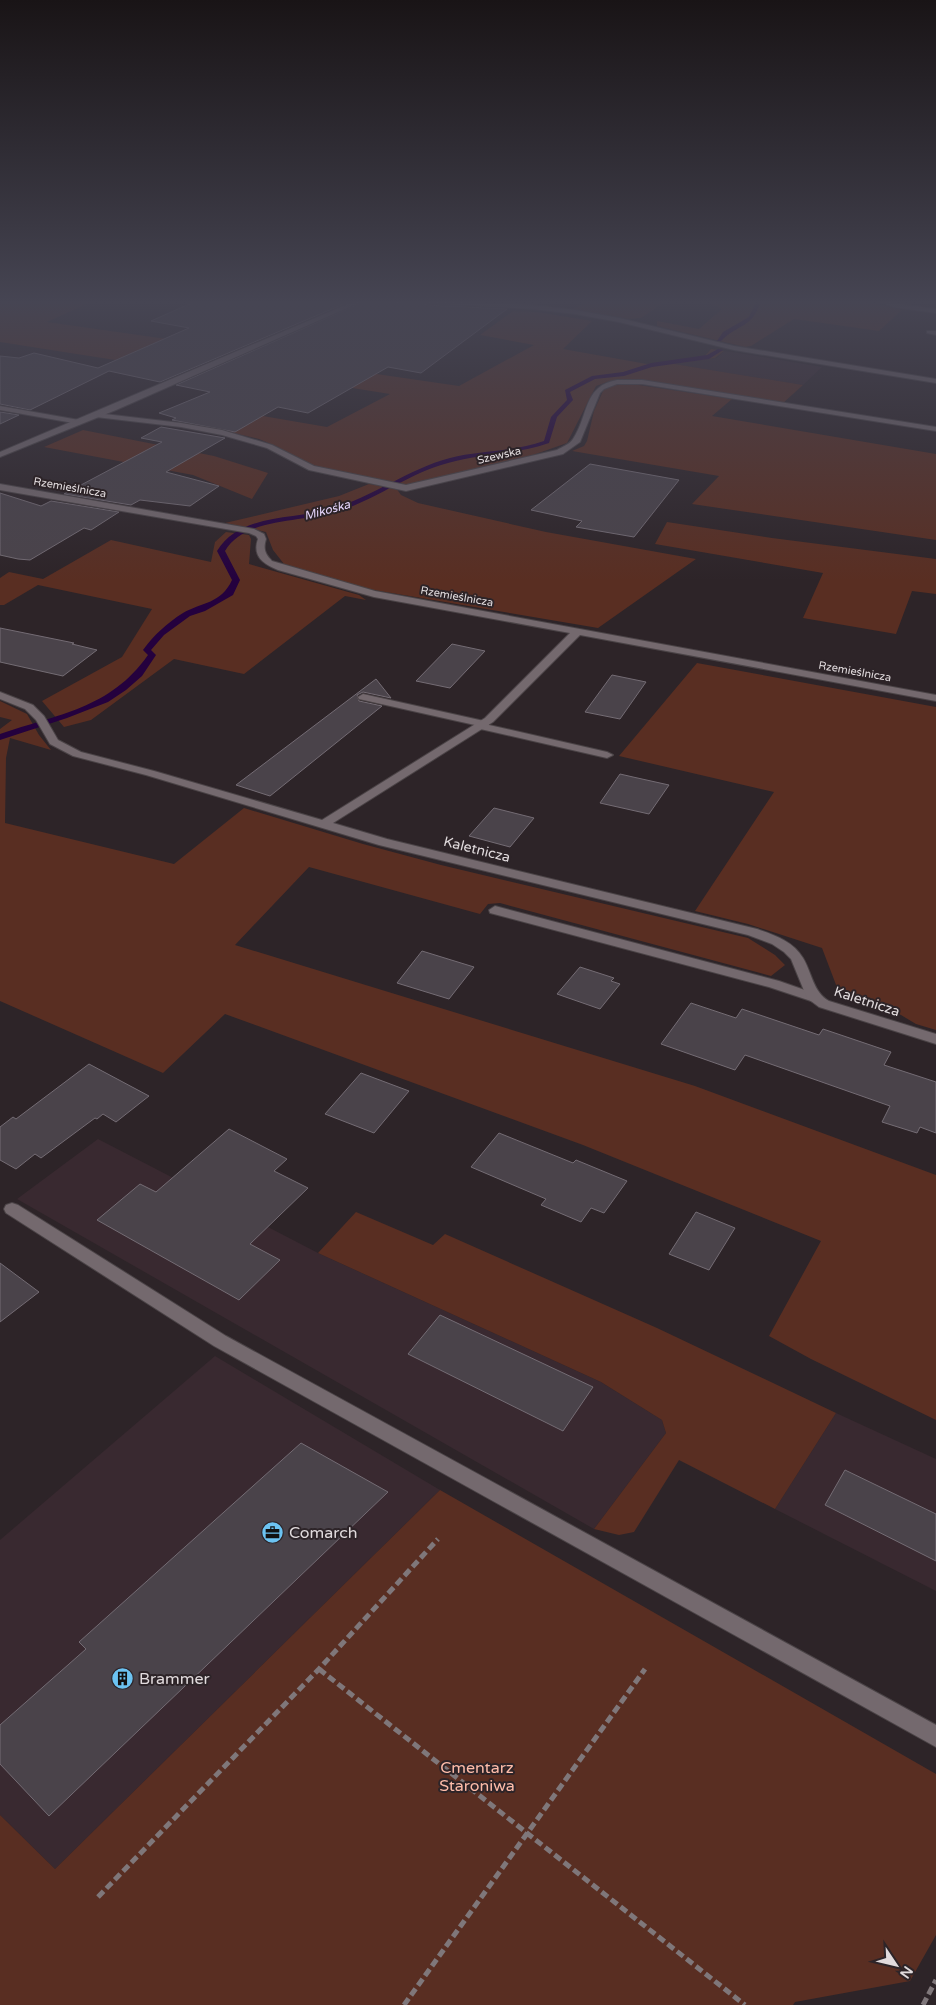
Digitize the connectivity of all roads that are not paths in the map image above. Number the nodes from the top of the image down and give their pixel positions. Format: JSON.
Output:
{"nodes":[{"id":1,"x":145,"y":395,"type":"edge"},
{"id":2,"x":596,"y":395,"type":"edge"},
{"id":3,"x":721,"y":395,"type":"edge"},
{"id":4,"x":0,"y":408,"type":"edge"},
{"id":5,"x":96,"y":416,"type":"junction"},
{"id":6,"x":79,"y":422,"type":"junction"},
{"id":7,"x":936,"y":429,"type":"edge"},
{"id":8,"x":1,"y":454,"type":"edge"},
{"id":9,"x":0,"y":486,"type":"edge"},
{"id":10,"x":578,"y":631,"type":"junction"},
{"id":11,"x":0,"y":695,"type":"edge"},
{"id":12,"x":362,"y":697,"type":"dead end"},
{"id":13,"x":936,"y":698,"type":"edge"},
{"id":14,"x":482,"y":725,"type":"junction"},
{"id":15,"x":607,"y":755,"type":"dead end"},
{"id":16,"x":324,"y":824,"type":"junction"},
{"id":17,"x":495,"y":910,"type":"dead end"},
{"id":18,"x":814,"y":998,"type":"junction"},
{"id":19,"x":936,"y":1039,"type":"edge"},
{"id":20,"x":12,"y":1209,"type":"dead end"},
{"id":21,"x":936,"y":1737,"type":"edge"}],
"edges":[{"from":1,"to":5,"type":"street"},
{"from":2,"to":5,"type":"street","name":"Szewska"},
{"from":3,"to":7,"type":"street","name":"Szewska"},
{"from":4,"to":6,"type":"street"},
{"from":5,"to":6,"type":"street"},
{"from":6,"to":8,"type":"street"},
{"from":9,"to":10,"type":"street","name":"Rzemieślnicza"},
{"from":10,"to":13,"type":"street","name":"Rzemieślnicza"},
{"from":10,"to":14,"type":"street"},
{"from":11,"to":16,"type":"street","name":"Kaletnicza"},
{"from":12,"to":14,"type":"street"},
{"from":14,"to":15,"type":"street"},
{"from":14,"to":16,"type":"street"},
{"from":16,"to":18,"type":"street","name":"Kaletnicza"},
{"from":17,"to":18,"type":"street"},
{"from":18,"to":19,"type":"street","name":"Kaletnicza"},
{"from":20,"to":21,"type":"street"}]}
